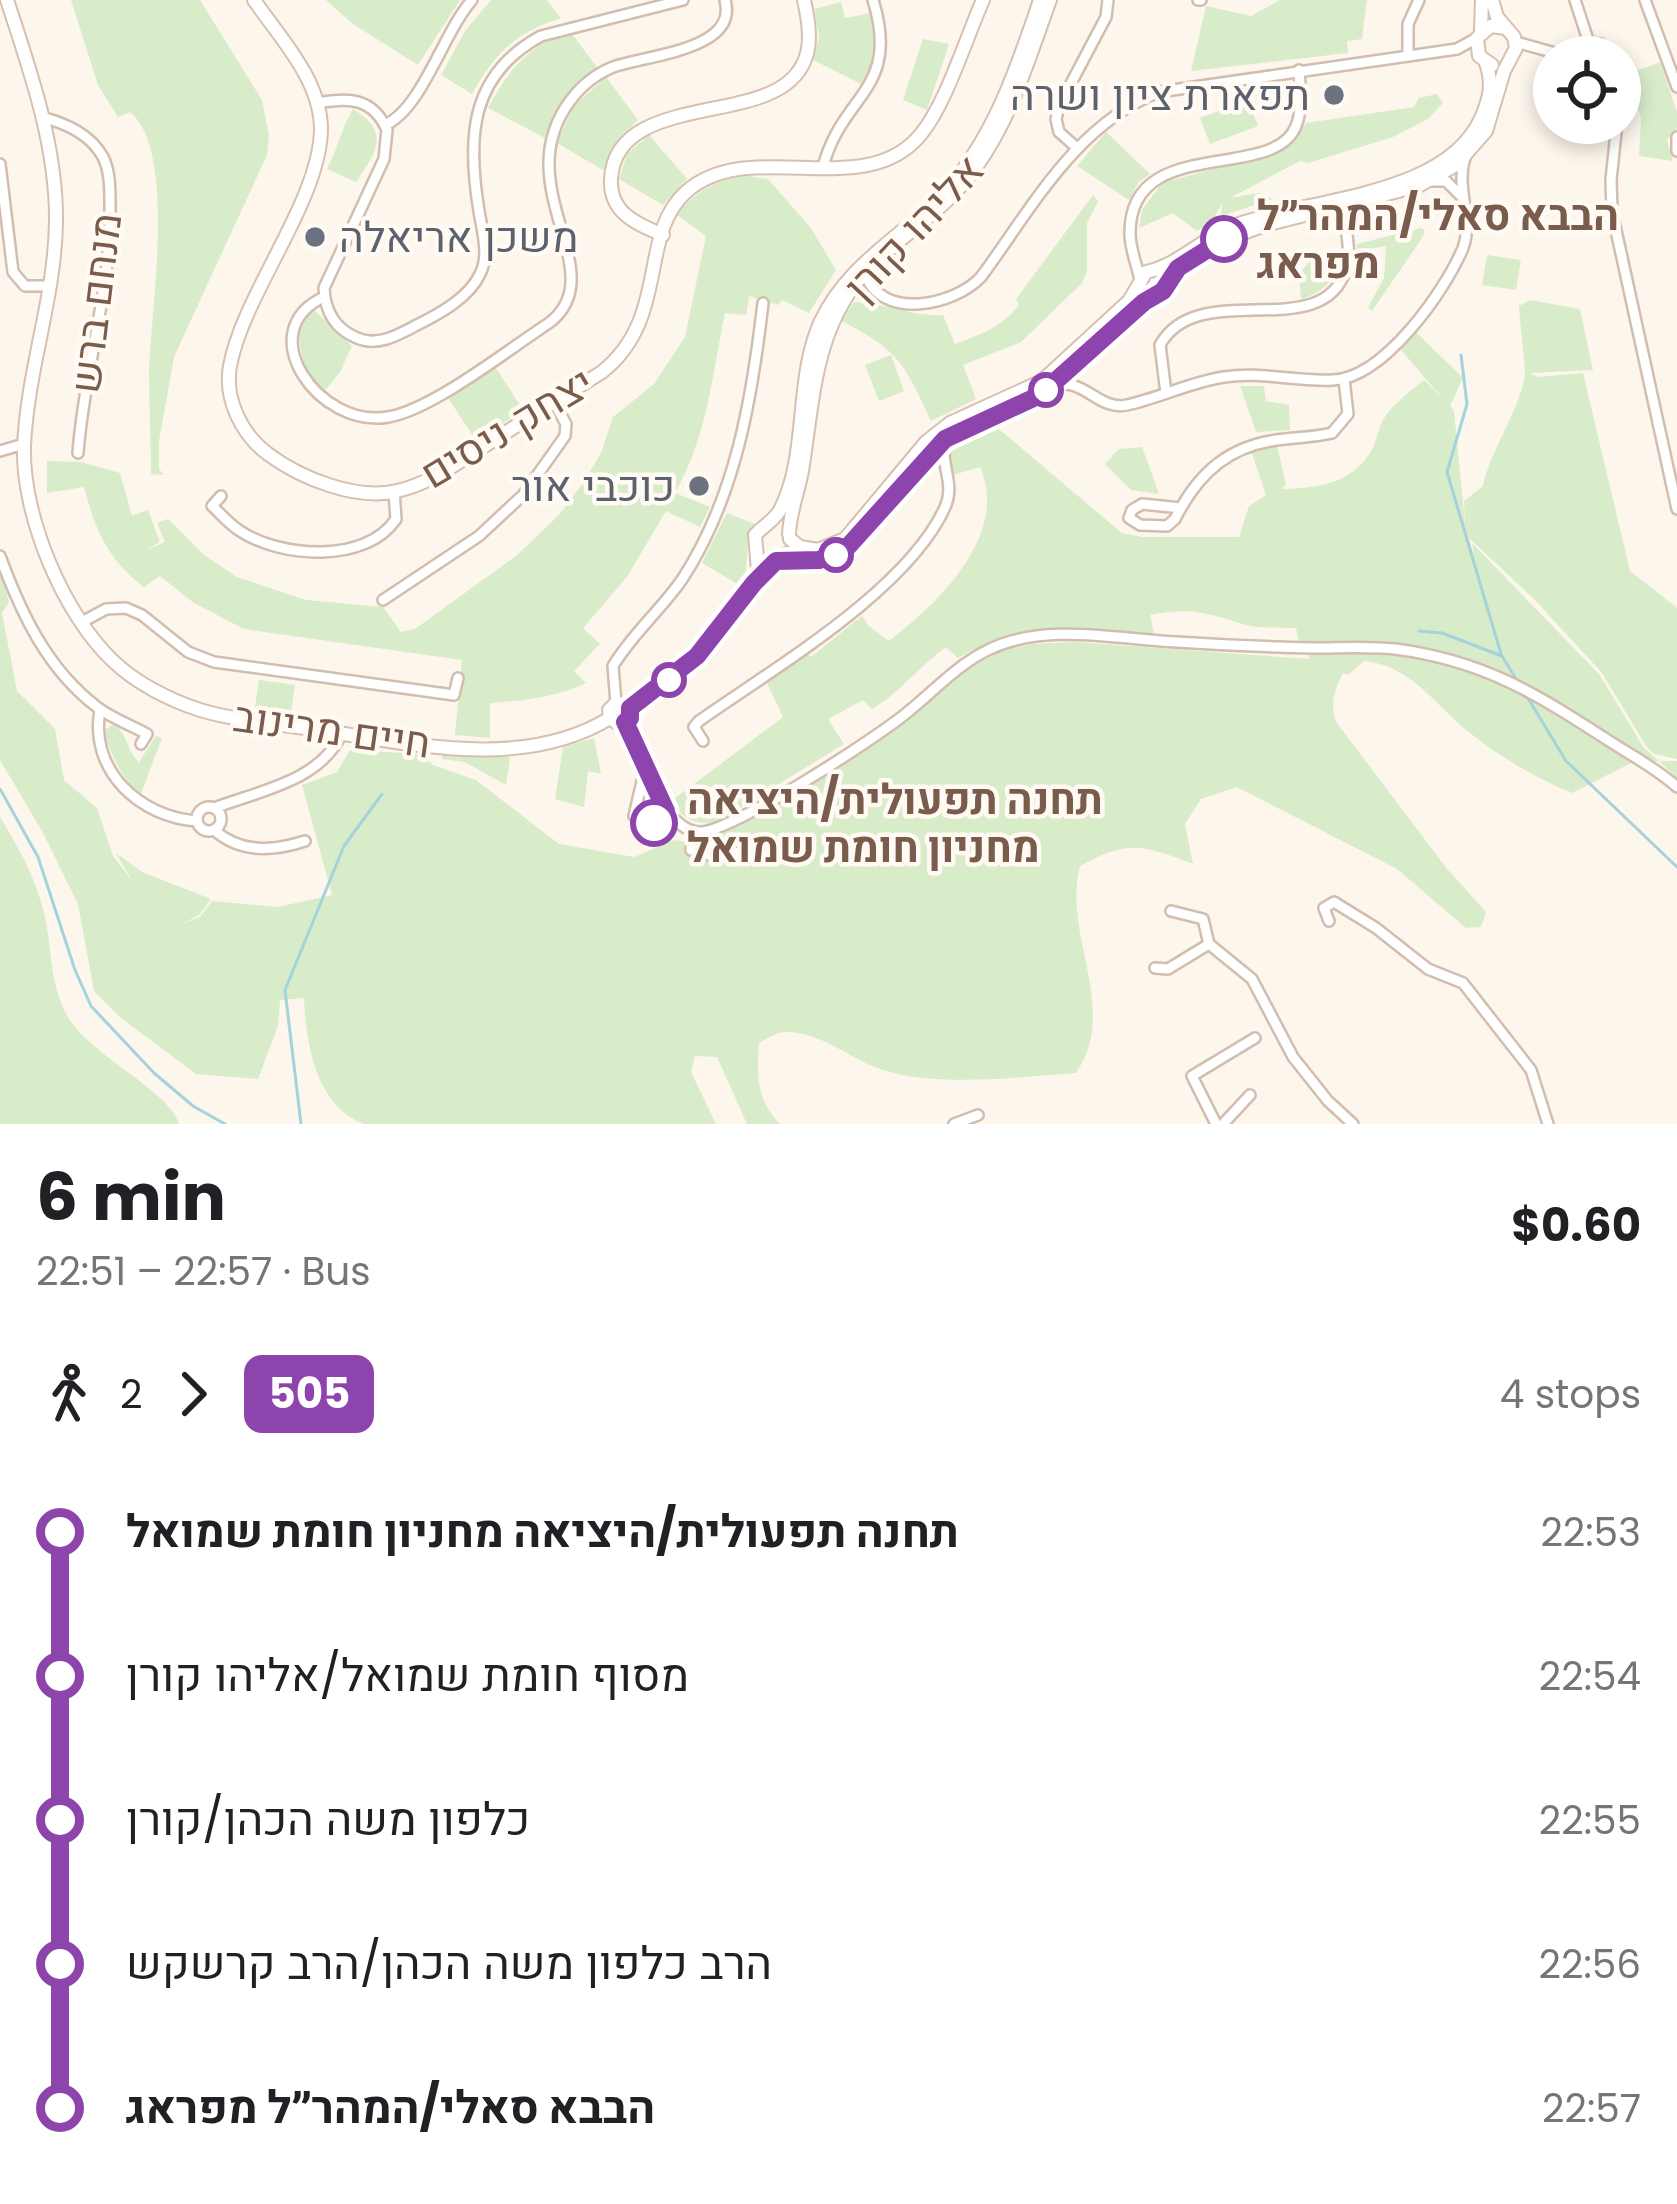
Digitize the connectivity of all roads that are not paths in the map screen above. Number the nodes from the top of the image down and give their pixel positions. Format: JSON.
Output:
{"nodes":[{"id":1,"x":7,"y":0,"type":"edge"},
{"id":2,"x":254,"y":0,"type":"edge"},
{"id":3,"x":472,"y":0,"type":"edge"},
{"id":4,"x":683,"y":0,"type":"edge"},
{"id":5,"x":725,"y":0,"type":"edge"},
{"id":6,"x":804,"y":0,"type":"edge"},
{"id":7,"x":873,"y":0,"type":"edge"},
{"id":8,"x":1040,"y":0,"type":"edge"},
{"id":9,"x":1050,"y":0,"type":"edge"},
{"id":10,"x":1108,"y":0,"type":"edge"},
{"id":11,"x":1419,"y":0,"type":"edge"},
{"id":12,"x":1482,"y":0,"type":"edge"},
{"id":13,"x":1492,"y":0,"type":"edge"},
{"id":14,"x":1575,"y":0,"type":"edge"},
{"id":15,"x":1645,"y":0,"type":"edge"},
{"id":16,"x":978,"y":1,"type":"edge"},
{"id":17,"x":1508,"y":29,"type":"junction"},
{"id":18,"x":1479,"y":35,"type":"junction"},
{"id":19,"x":1587,"y":36,"type":"edge"},
{"id":20,"x":1516,"y":42,"type":"junction"},
{"id":21,"x":1533,"y":47,"type":"edge"},
{"id":22,"x":1457,"y":49,"type":"junction"},
{"id":23,"x":1408,"y":55,"type":"junction"},
{"id":24,"x":1482,"y":59,"type":"junction"},
{"id":25,"x":1510,"y":59,"type":"junction"},
{"id":26,"x":1299,"y":70,"type":"junction"},
{"id":27,"x":1677,"y":87,"type":"edge"},
{"id":28,"x":318,"y":103,"type":"junction"},
{"id":29,"x":42,"y":117,"type":"junction"},
{"id":30,"x":385,"y":125,"type":"junction"},
{"id":31,"x":1677,"y":137,"type":"edge"},
{"id":32,"x":1615,"y":144,"type":"edge"},
{"id":33,"x":1077,"y":148,"type":"junction"},
{"id":34,"x":1677,"y":151,"type":"edge"},
{"id":35,"x":1465,"y":157,"type":"junction"},
{"id":36,"x":0,"y":164,"type":"edge"},
{"id":37,"x":823,"y":166,"type":"junction"},
{"id":38,"x":1429,"y":182,"type":"junction"},
{"id":39,"x":1464,"y":200,"type":"junction"},
{"id":40,"x":1354,"y":203,"type":"junction"},
{"id":41,"x":1326,"y":210,"type":"junction"},
{"id":42,"x":1346,"y":227,"type":"junction"},
{"id":43,"x":663,"y":235,"type":"junction"},
{"id":44,"x":865,"y":274,"type":"junction"},
{"id":45,"x":1146,"y":276,"type":"junction"},
{"id":46,"x":1166,"y":283,"type":"junction"},
{"id":47,"x":50,"y":286,"type":"junction"},
{"id":48,"x":1156,"y":296,"type":"junction"},
{"id":49,"x":324,"y":297,"type":"junction"},
{"id":50,"x":763,"y":303,"type":"dead end"},
{"id":51,"x":1084,"y":356,"type":"junction"},
{"id":52,"x":1344,"y":379,"type":"junction"},
{"id":53,"x":1052,"y":386,"type":"junction"},
{"id":54,"x":1088,"y":390,"type":"junction"},
{"id":55,"x":1166,"y":393,"type":"junction"},
{"id":56,"x":554,"y":402,"type":"junction"},
{"id":57,"x":950,"y":435,"type":"junction"},
{"id":58,"x":24,"y":444,"type":"junction"},
{"id":59,"x":0,"y":451,"type":"edge"},
{"id":60,"x":78,"y":453,"type":"dead end"},
{"id":61,"x":923,"y":460,"type":"junction"},
{"id":62,"x":949,"y":473,"type":"junction"},
{"id":63,"x":394,"y":492,"type":"junction"},
{"id":64,"x":221,"y":496,"type":"dead end"},
{"id":65,"x":1180,"y":508,"type":"junction"},
{"id":66,"x":1677,"y":509,"type":"edge"},
{"id":67,"x":763,"y":526,"type":"junction"},
{"id":68,"x":789,"y":536,"type":"junction"},
{"id":69,"x":754,"y":548,"type":"junction"},
{"id":70,"x":0,"y":556,"type":"edge"},
{"id":71,"x":779,"y":559,"type":"junction"},
{"id":72,"x":754,"y":583,"type":"junction"},
{"id":73,"x":383,"y":600,"type":"dead end"},
{"id":74,"x":82,"y":622,"type":"junction"},
{"id":75,"x":458,"y":678,"type":"dead end"},
{"id":76,"x":623,"y":705,"type":"junction"},
{"id":77,"x":100,"y":710,"type":"junction"},
{"id":78,"x":610,"y":718,"type":"junction"},
{"id":79,"x":625,"y":722,"type":"junction"},
{"id":80,"x":342,"y":733,"type":"junction"},
{"id":81,"x":703,"y":741,"type":"dead end"},
{"id":82,"x":141,"y":744,"type":"dead end"},
{"id":83,"x":646,"y":764,"type":"junction"},
{"id":84,"x":1677,"y":787,"type":"edge"},
{"id":85,"x":214,"y":808,"type":"junction"},
{"id":86,"x":666,"y":811,"type":"junction"},
{"id":87,"x":197,"y":821,"type":"junction"},
{"id":88,"x":214,"y":830,"type":"junction"},
{"id":89,"x":693,"y":831,"type":"junction"},
{"id":90,"x":305,"y":841,"type":"dead end"},
{"id":91,"x":796,"y":847,"type":"dead end"},
{"id":92,"x":1171,"y":911,"type":"dead end"},
{"id":93,"x":1329,"y":921,"type":"dead end"},
{"id":94,"x":1209,"y":944,"type":"junction"},
{"id":95,"x":1154,"y":968,"type":"dead end"},
{"id":96,"x":1255,"y":1038,"type":"dead end"},
{"id":97,"x":1250,"y":1095,"type":"dead end"},
{"id":98,"x":978,"y":1115,"type":"dead end"},
{"id":99,"x":954,"y":1124,"type":"edge"},
{"id":100,"x":1220,"y":1124,"type":"edge"},
{"id":101,"x":1353,"y":1124,"type":"edge"},
{"id":102,"x":1549,"y":1124,"type":"edge"}],
"edges":[{"from":1,"to":29,"type":"street","name":"חיים מרינוב"},
{"from":2,"to":28,"type":"street"},
{"from":3,"to":30,"type":"street"},
{"from":4,"to":49,"type":"street"},
{"from":5,"to":49,"type":"street"},
{"from":6,"to":43,"type":"street"},
{"from":7,"to":37,"type":"street"},
{"from":8,"to":67,"type":"street","name":"אליהו קורן"},
{"from":9,"to":44,"type":"street","name":"אליהו קורן"},
{"from":10,"to":33,"type":"street"},
{"from":11,"to":23,"type":"street"},
{"from":12,"to":18,"type":"street"},
{"from":13,"to":17,"type":"street"},
{"from":14,"to":19,"type":"street"},
{"from":15,"to":27,"type":"street"},
{"from":16,"to":37,"type":"street"},
{"from":17,"to":18,"type":"street"},
{"from":17,"to":20,"type":"street"},
{"from":18,"to":22,"type":"street"},
{"from":18,"to":24,"type":"street"},
{"from":20,"to":21,"type":"street"},
{"from":20,"to":25,"type":"street"},
{"from":22,"to":23,"type":"street"},
{"from":22,"to":24,"type":"street"},
{"from":23,"to":26,"type":"street"},
{"from":24,"to":25,"type":"street"},
{"from":24,"to":45,"type":"street"},
{"from":25,"to":35,"type":"street"},
{"from":26,"to":33,"type":"street"},
{"from":26,"to":45,"type":"street"},
{"from":28,"to":30,"type":"street"},
{"from":28,"to":63,"type":"street","name":"יצחק ניסים"},
{"from":29,"to":47,"type":"street","name":"חיים מרינוב"},
{"from":29,"to":60,"type":"street","name":"מנחם ברש"},
{"from":30,"to":49,"type":"street"},
{"from":31,"to":34,"type":"street"},
{"from":32,"to":66,"type":"street"},
{"from":33,"to":44,"type":"street"},
{"from":35,"to":38,"type":"street"},
{"from":35,"to":39,"type":"street"},
{"from":36,"to":47,"type":"street"},
{"from":37,"to":43,"type":"street"},
{"from":38,"to":39,"type":"street"},
{"from":38,"to":40,"type":"street"},
{"from":39,"to":52,"type":"street"},
{"from":40,"to":41,"type":"street"},
{"from":40,"to":42,"type":"street"},
{"from":41,"to":42,"type":"street"},
{"from":41,"to":46,"type":"street"},
{"from":42,"to":55,"type":"street"},
{"from":43,"to":56,"type":"street","name":"יצחק ניסים"},
{"from":44,"to":68,"type":"street","name":"אליהו קורן"},
{"from":45,"to":46,"type":"street"},
{"from":45,"to":48,"type":"street"},
{"from":45,"to":68,"type":"street"},
{"from":46,"to":48,"type":"street"},
{"from":47,"to":58,"type":"street","name":"חיים מרינוב"},
{"from":48,"to":51,"type":"street"},
{"from":50,"to":76,"type":"street"},
{"from":51,"to":53,"type":"street"},
{"from":51,"to":54,"type":"street"},
{"from":52,"to":55,"type":"street"},
{"from":52,"to":65,"type":"street"},
{"from":53,"to":54,"type":"street"},
{"from":53,"to":57,"type":"street"},
{"from":54,"to":55,"type":"street"},
{"from":56,"to":63,"type":"street","name":"יצחק ניסים"},
{"from":56,"to":73,"type":"street"},
{"from":57,"to":61,"type":"street"},
{"from":57,"to":62,"type":"street"},
{"from":58,"to":59,"type":"street"},
{"from":58,"to":74,"type":"street","name":"חיים מרינוב"},
{"from":61,"to":62,"type":"street"},
{"from":61,"to":71,"type":"street"},
{"from":62,"to":81,"type":"street"},
{"from":63,"to":64,"type":"street"},
{"from":65,"to":65,"type":"street"},
{"from":67,"to":68,"type":"street"},
{"from":67,"to":69,"type":"street"},
{"from":68,"to":71,"type":"street"},
{"from":69,"to":71,"type":"street"},
{"from":69,"to":72,"type":"street"},
{"from":70,"to":77,"type":"street"},
{"from":71,"to":72,"type":"street"},
{"from":72,"to":76,"type":"street"},
{"from":74,"to":75,"type":"street"},
{"from":74,"to":80,"type":"street","name":"חיים מרינוב"},
{"from":76,"to":78,"type":"street"},
{"from":76,"to":79,"type":"street"},
{"from":77,"to":82,"type":"street"},
{"from":77,"to":87,"type":"street"},
{"from":78,"to":79,"type":"street"},
{"from":78,"to":80,"type":"street","name":"חיים מרינוב"},
{"from":79,"to":83,"type":"street"},
{"from":80,"to":85,"type":"street"},
{"from":83,"to":86,"type":"street"},
{"from":83,"to":86,"type":"street"},
{"from":84,"to":89,"type":"street"},
{"from":85,"to":87,"type":"street"},
{"from":85,"to":88,"type":"street"},
{"from":86,"to":89,"type":"street"},
{"from":87,"to":88,"type":"street"},
{"from":88,"to":90,"type":"street"},
{"from":89,"to":91,"type":"street"},
{"from":92,"to":94,"type":"street"},
{"from":93,"to":102,"type":"street"},
{"from":94,"to":95,"type":"street"},
{"from":94,"to":101,"type":"street"},
{"from":96,"to":100,"type":"street"},
{"from":97,"to":100,"type":"street"},
{"from":98,"to":99,"type":"street"}]}
